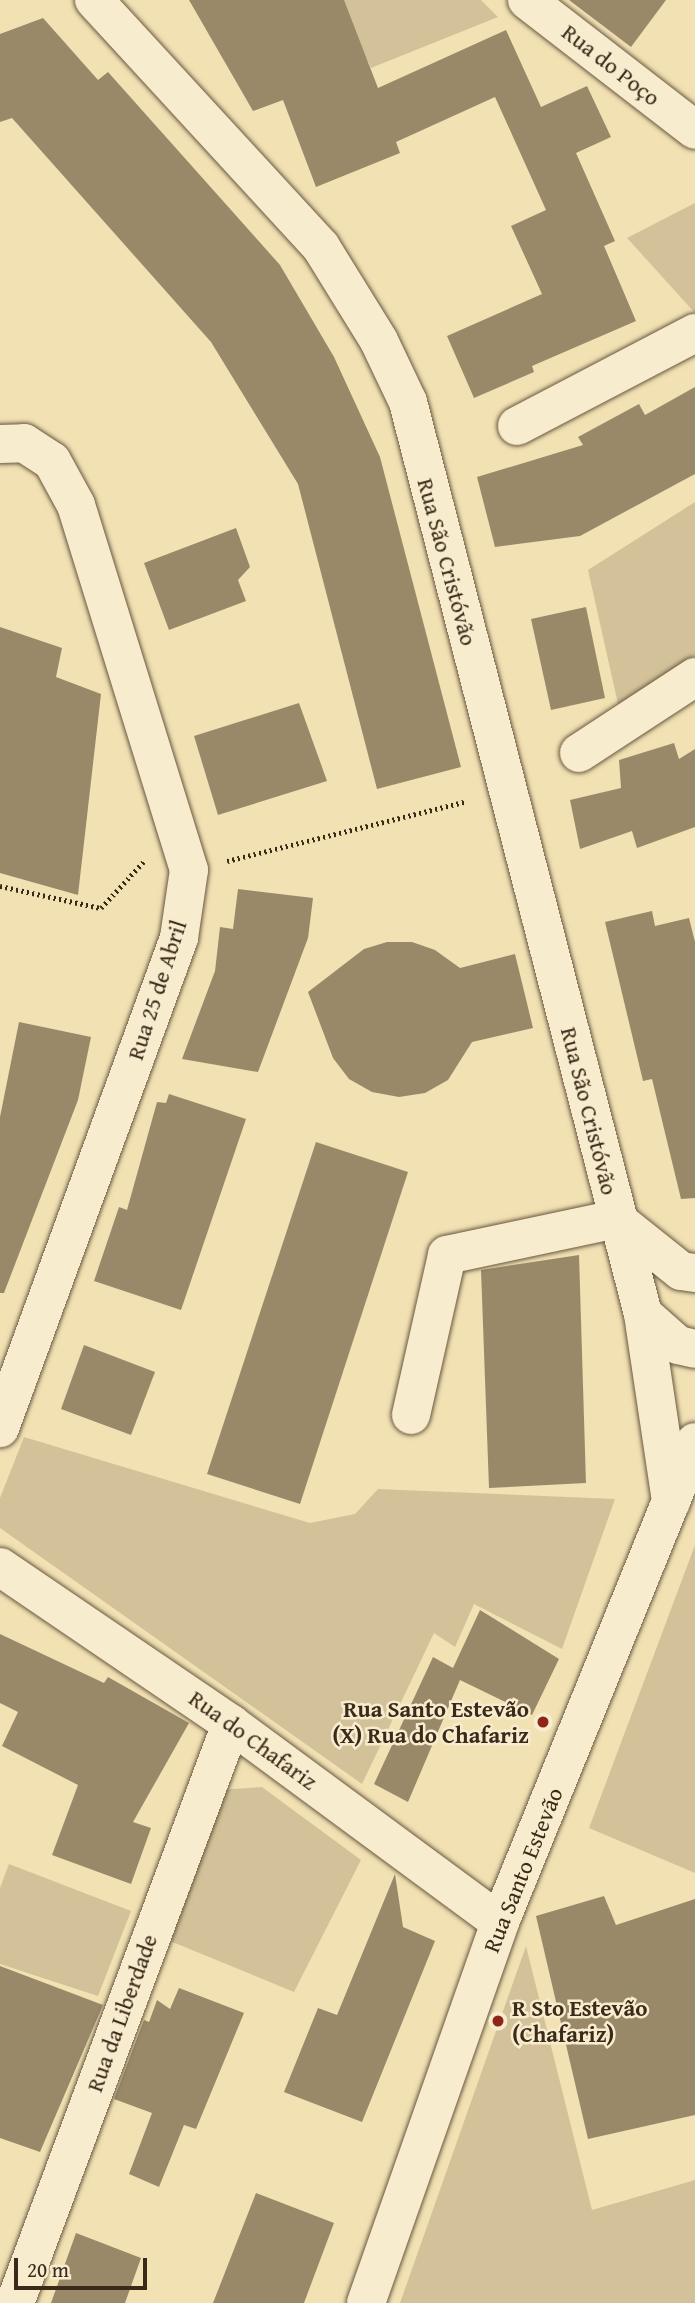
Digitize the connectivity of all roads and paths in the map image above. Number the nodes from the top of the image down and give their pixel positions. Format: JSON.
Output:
{"nodes":[{"id":1,"x":94,"y":0,"type":"edge"},
{"id":2,"x":527,"y":0,"type":"edge"},
{"id":3,"x":695,"y":130,"type":"edge"},
{"id":4,"x":695,"y":332,"type":"edge"},
{"id":5,"x":517,"y":426,"type":"dead end"},
{"id":6,"x":0,"y":444,"type":"edge"},
{"id":7,"x":695,"y":677,"type":"edge"},
{"id":8,"x":579,"y":753,"type":"dead end"},
{"id":9,"x":509,"y":790,"type":"junction"},
{"id":10,"x":174,"y":826,"type":"junction"},
{"id":11,"x":189,"y":870,"type":"junction"},
{"id":12,"x":0,"y":886,"type":"edge"},
{"id":13,"x":616,"y":1219,"type":"junction"},
{"id":14,"x":695,"y":1273,"type":"edge"},
{"id":15,"x":643,"y":1314,"type":"junction"},
{"id":16,"x":695,"y":1349,"type":"edge"},
{"id":17,"x":411,"y":1415,"type":"dead end"},
{"id":18,"x":0,"y":1428,"type":"edge"},
{"id":19,"x":695,"y":1442,"type":"edge"},
{"id":20,"x":671,"y":1502,"type":"junction"},
{"id":21,"x":0,"y":1567,"type":"edge"},
{"id":22,"x":231,"y":1724,"type":"junction"},
{"id":23,"x":500,"y":1922,"type":"junction"},
{"id":24,"x":15,"y":2303,"type":"edge"},
{"id":25,"x":366,"y":2303,"type":"edge"}],
"edges":[{"from":1,"to":9,"type":"street","name":"Rua São Cristóvão"},
{"from":2,"to":3,"type":"street","name":"Rua do Poço"},
{"from":4,"to":5,"type":"street"},
{"from":6,"to":10,"type":"street","name":"Rua 25 de Abril"},
{"from":7,"to":8,"type":"street"},
{"from":9,"to":11,"type":"path"},
{"from":9,"to":13,"type":"street","name":"Rua São Cristóvão"},
{"from":10,"to":11,"type":"street","name":"Rua 25 de Abril"},
{"from":10,"to":12,"type":"path"},
{"from":11,"to":18,"type":"street","name":"Rua 25 de Abril"},
{"from":13,"to":14,"type":"street","name":"Rua São Cristóvão"},
{"from":13,"to":15,"type":"street","name":"Rua São Cristóvão"},
{"from":13,"to":17,"type":"street"},
{"from":15,"to":16,"type":"street"},
{"from":15,"to":20,"type":"street","name":"Rua São Cristóvão"},
{"from":19,"to":20,"type":"street","name":"Rua Santo Estevão"},
{"from":20,"to":23,"type":"street","name":"Rua Santo Estevão"},
{"from":21,"to":22,"type":"street","name":"Rua do Chafariz"},
{"from":22,"to":23,"type":"street","name":"Rua do Chafariz"},
{"from":22,"to":24,"type":"street","name":"Rua da Liberdade"},
{"from":23,"to":25,"type":"street","name":"Rua Santo Estevão"}]}
